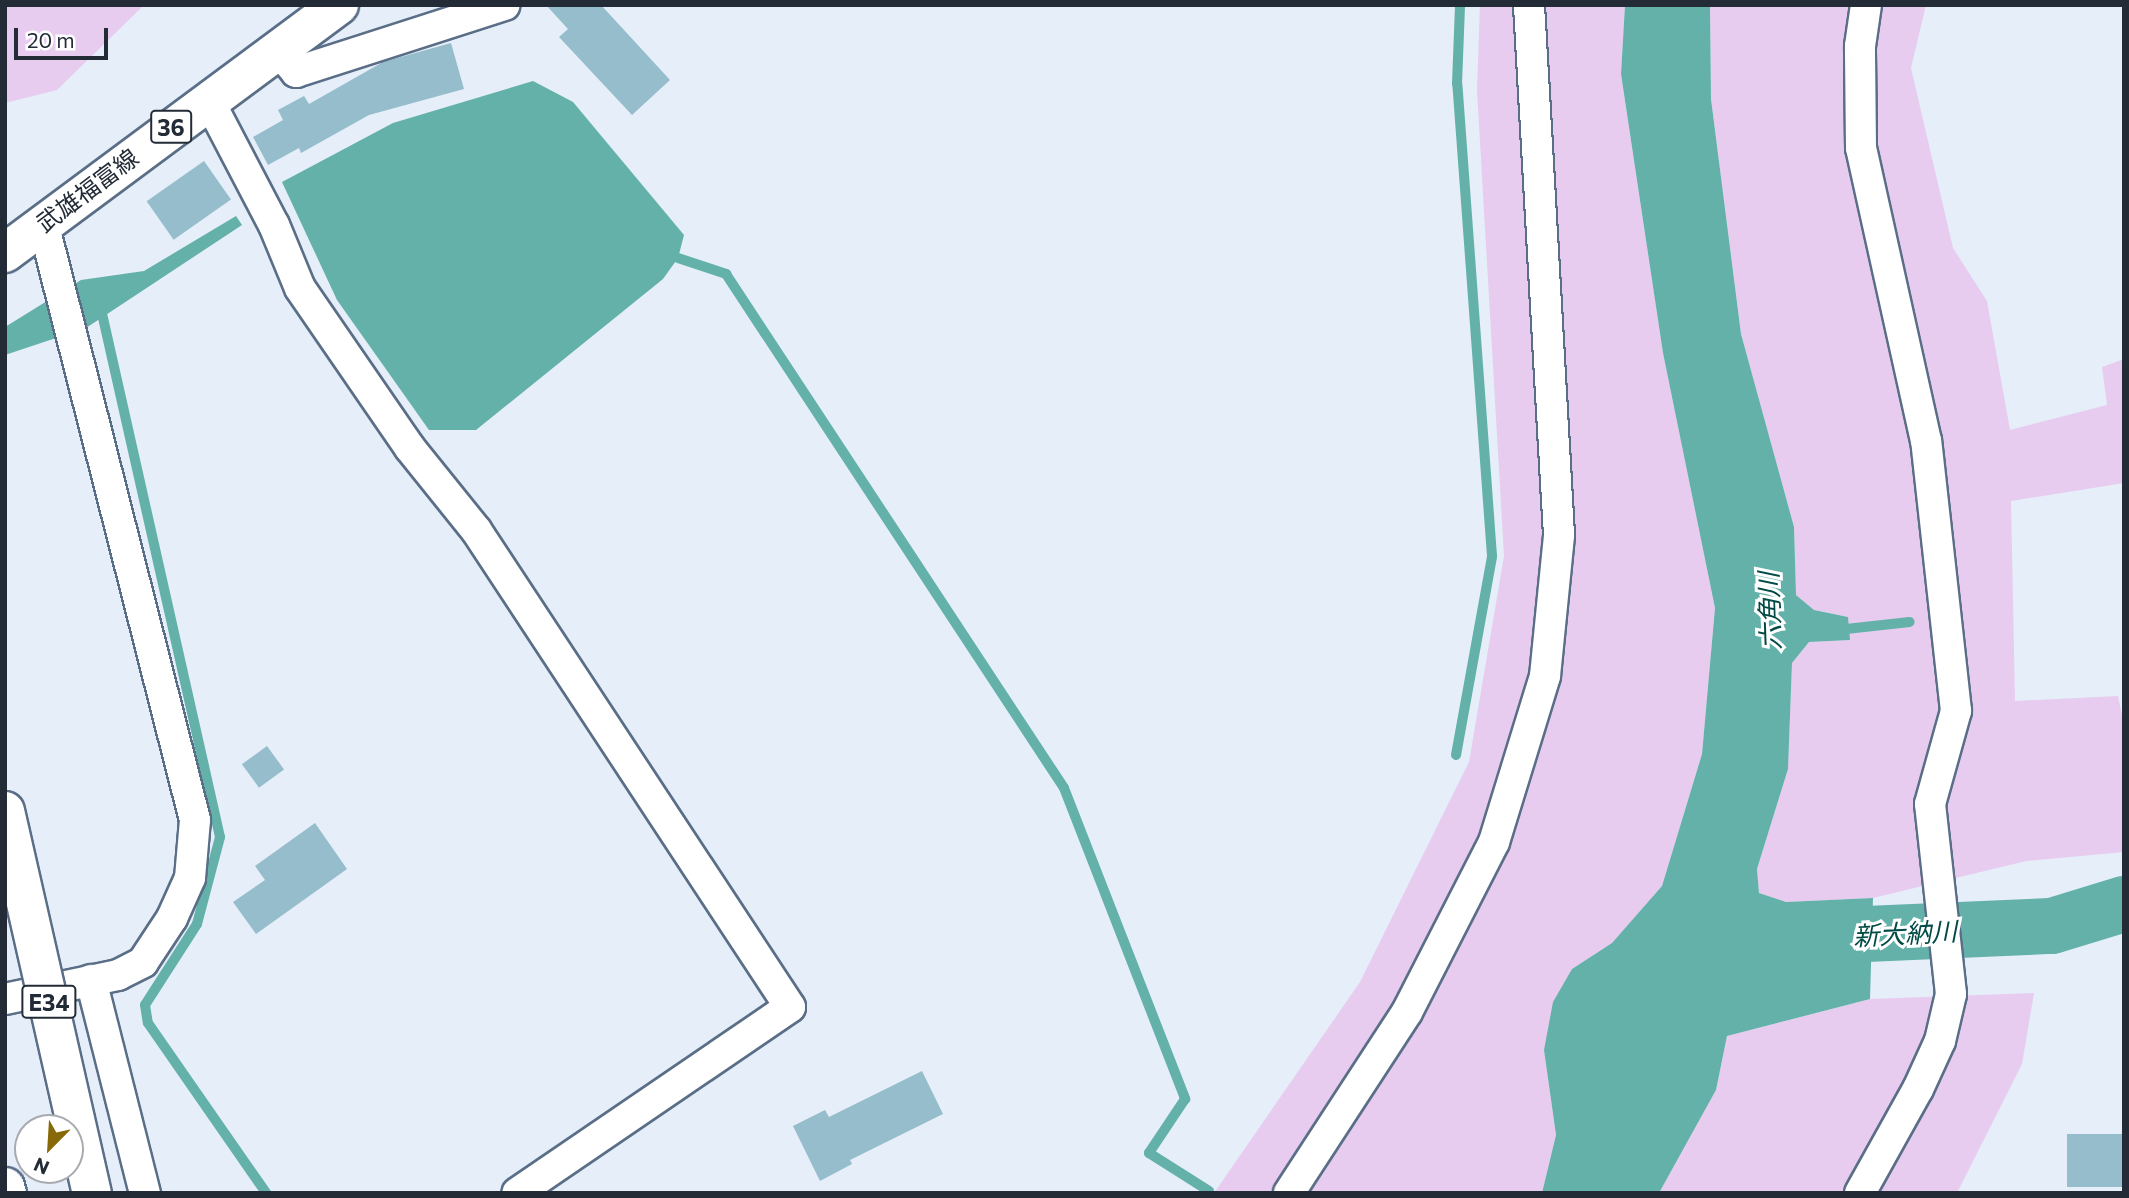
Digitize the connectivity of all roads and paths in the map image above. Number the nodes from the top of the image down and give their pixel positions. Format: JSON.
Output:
{"nodes":[{"id":1,"x":340,"y":5,"type":"edge"},
{"id":2,"x":505,"y":5,"type":"edge"},
{"id":3,"x":1529,"y":5,"type":"edge"},
{"id":4,"x":1866,"y":5,"type":"edge"},
{"id":5,"x":277,"y":50,"type":"junction"},
{"id":6,"x":208,"y":99,"type":"junction"},
{"id":7,"x":43,"y":223,"type":"junction"},
{"id":8,"x":5,"y":253,"type":"edge"},
{"id":9,"x":5,"y":811,"type":"edge"},
{"id":10,"x":91,"y":980,"type":"junction"},
{"id":11,"x":5,"y":999,"type":"edge"},
{"id":12,"x":5,"y":1187,"type":"edge"},
{"id":13,"x":7,"y":1193,"type":"edge"},
{"id":14,"x":92,"y":1193,"type":"edge"},
{"id":15,"x":145,"y":1193,"type":"edge"},
{"id":16,"x":517,"y":1193,"type":"edge"},
{"id":17,"x":1289,"y":1193,"type":"edge"},
{"id":18,"x":1860,"y":1193,"type":"edge"}],
"edges":[{"from":1,"to":5,"type":"main road","name":"武雄福富線","number":"36"},
{"from":2,"to":5,"type":"street"},
{"from":3,"to":17,"type":"street"},
{"from":4,"to":18,"type":"street"},
{"from":5,"to":6,"type":"main road","name":"武雄福富線","number":"36"},
{"from":6,"to":7,"type":"main road","name":"武雄福富線","number":"36"},
{"from":6,"to":16,"type":"street"},
{"from":7,"to":8,"type":"main road","name":"武雄福富線","number":"36"},
{"from":7,"to":10,"type":"street"},
{"from":9,"to":14,"type":"main road","number":"E34","bridge":true},
{"from":10,"to":11,"type":"street"},
{"from":10,"to":15,"type":"street"},
{"from":12,"to":13,"type":"main road"}]}
